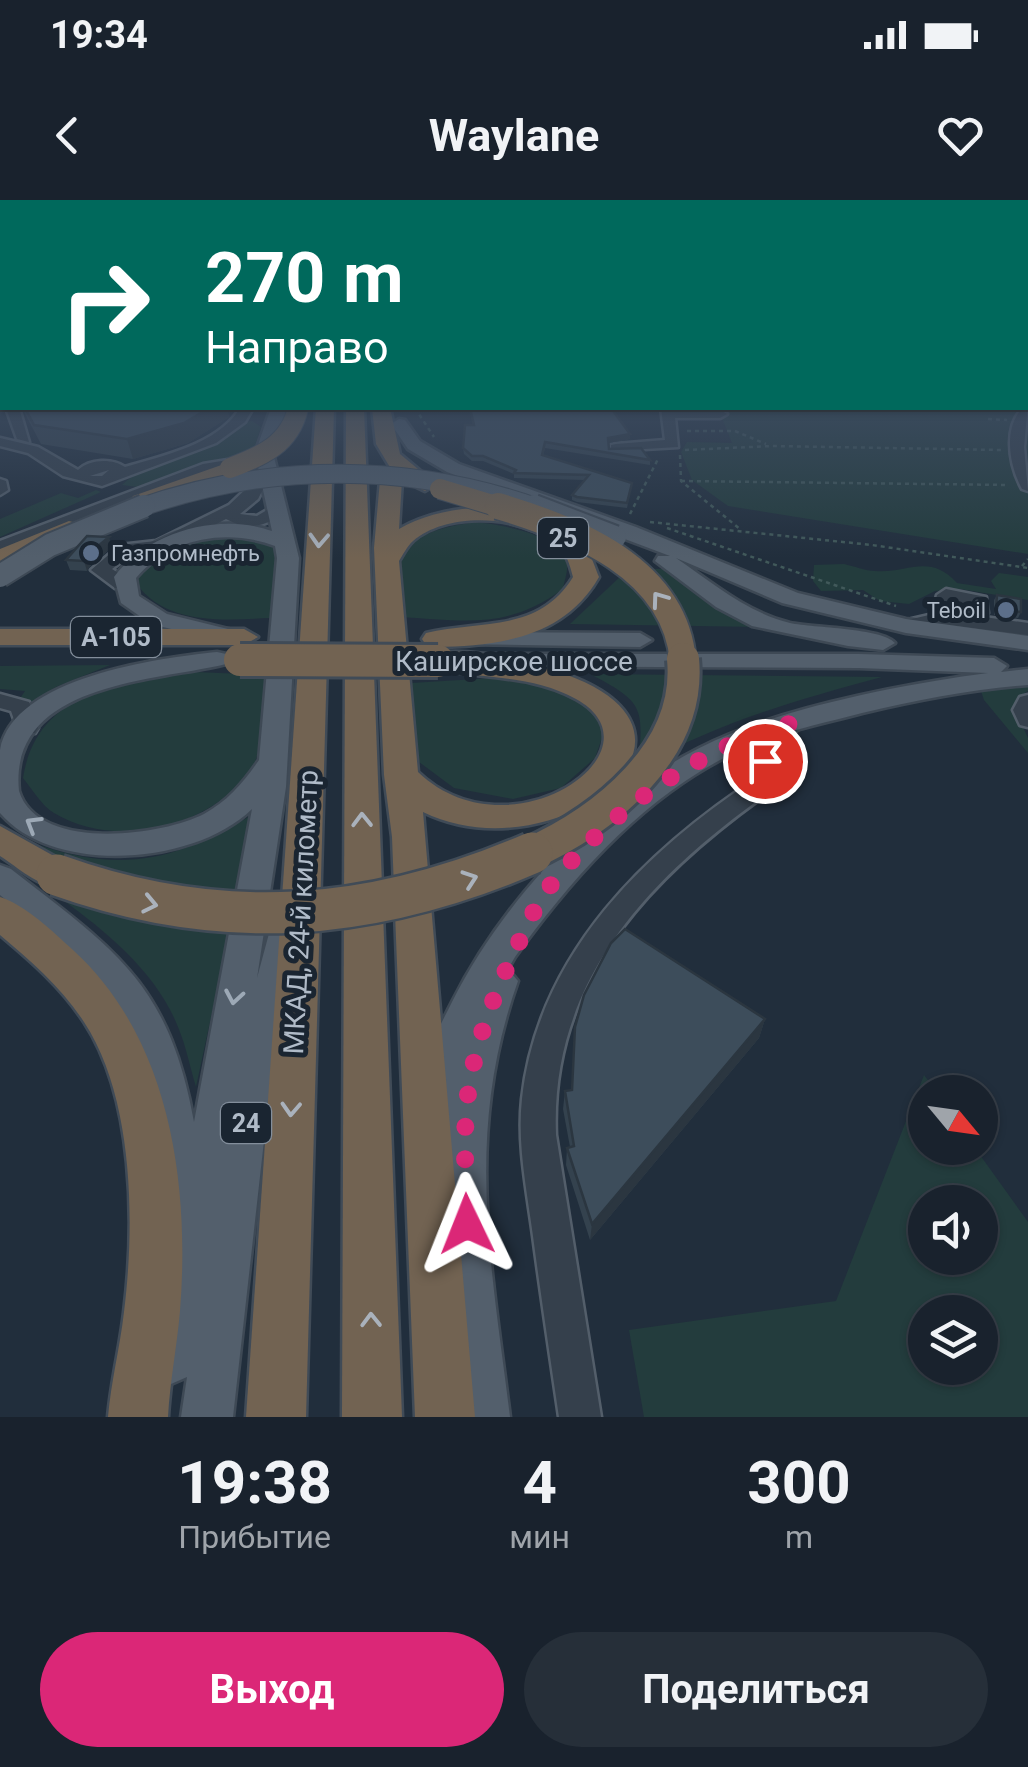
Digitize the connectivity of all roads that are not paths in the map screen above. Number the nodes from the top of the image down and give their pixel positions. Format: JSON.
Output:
{"nodes":[{"id":1,"x":10,"y":444,"type":"edge"},
{"id":2,"x":26,"y":444,"type":"edge"},
{"id":3,"x":35,"y":444,"type":"edge"},
{"id":4,"x":201,"y":444,"type":"edge"},
{"id":5,"x":268,"y":444,"type":"edge"},
{"id":6,"x":280,"y":444,"type":"edge"},
{"id":7,"x":324,"y":444,"type":"edge"},
{"id":8,"x":356,"y":444,"type":"edge"},
{"id":9,"x":385,"y":444,"type":"edge"},
{"id":10,"x":396,"y":444,"type":"edge"},
{"id":11,"x":413,"y":444,"type":"edge"},
{"id":12,"x":673,"y":444,"type":"edge"},
{"id":13,"x":1018,"y":444,"type":"edge"},
{"id":14,"x":616,"y":448,"type":"edge"},
{"id":15,"x":38,"y":449,"type":"junction"},
{"id":16,"x":80,"y":476,"type":"junction"},
{"id":17,"x":121,"y":476,"type":"junction"},
{"id":18,"x":1028,"y":485,"type":"edge"},
{"id":19,"x":238,"y":507,"type":"junction"},
{"id":20,"x":277,"y":510,"type":"junction"},
{"id":21,"x":286,"y":543,"type":"junction"},
{"id":22,"x":160,"y":546,"type":"junction"},
{"id":23,"x":0,"y":547,"type":"edge"},
{"id":24,"x":0,"y":558,"type":"edge"},
{"id":25,"x":388,"y":560,"type":"junction"},
{"id":26,"x":0,"y":576,"type":"edge"},
{"id":27,"x":902,"y":617,"type":"junction"},
{"id":28,"x":1028,"y":629,"type":"edge"},
{"id":29,"x":0,"y":637,"type":"edge"},
{"id":30,"x":883,"y":642,"type":"junction"},
{"id":31,"x":1028,"y":645,"type":"edge"},
{"id":32,"x":233,"y":648,"type":"junction"},
{"id":33,"x":446,"y":650,"type":"junction"},
{"id":34,"x":0,"y":656,"type":"edge"},
{"id":35,"x":1028,"y":669,"type":"edge"},
{"id":36,"x":1028,"y":677,"type":"edge"},
{"id":37,"x":0,"y":701,"type":"edge"},
{"id":38,"x":1028,"y":702,"type":"edge"},
{"id":39,"x":1028,"y":720,"type":"edge"},
{"id":40,"x":797,"y":722,"type":"junction"},
{"id":41,"x":27,"y":728,"type":"junction"},
{"id":42,"x":271,"y":763,"type":"junction"},
{"id":43,"x":402,"y":786,"type":"junction"},
{"id":44,"x":304,"y":833,"type":"junction"},
{"id":45,"x":0,"y":840,"type":"edge"},
{"id":46,"x":0,"y":878,"type":"edge"},
{"id":47,"x":542,"y":897,"type":"junction"},
{"id":48,"x":32,"y":899,"type":"edge"},
{"id":49,"x":367,"y":1072,"type":"junction"},
{"id":50,"x":430,"y":1146,"type":"junction"},
{"id":51,"x":470,"y":1405,"type":"edge"},
{"id":52,"x":138,"y":1417,"type":"edge"},
{"id":53,"x":157,"y":1417,"type":"edge"},
{"id":54,"x":207,"y":1417,"type":"edge"},
{"id":55,"x":276,"y":1417,"type":"edge"},
{"id":56,"x":372,"y":1417,"type":"edge"},
{"id":57,"x":580,"y":1417,"type":"edge"}],
"edges":[{"from":1,"to":15,"type":"street"},
{"from":2,"to":15,"type":"street"},
{"from":3,"to":15,"type":"street"},
{"from":4,"to":17,"type":"street"},
{"from":5,"to":20,"type":"main road"},
{"from":6,"to":24,"type":"highway","bridge":true},
{"from":7,"to":44,"type":"highway","name":"МКАД, 24-й километр","one_way":true},
{"from":49,"to":8,"type":"highway","name":"МКАД, 24-й километр","one_way":true},
{"from":48,"to":9,"type":"highway","one_way":true,"bridge":true},
{"from":10,"to":25,"type":"highway"},
{"from":11,"to":27,"type":"main road"},
{"from":12,"to":14,"type":"street"},
{"from":13,"to":18,"type":"street"},
{"from":15,"to":16,"type":"street"},
{"from":15,"to":17,"type":"street"},
{"from":16,"to":17,"type":"street"},
{"from":16,"to":17,"type":"street"},
{"from":17,"to":19,"type":"street"},
{"from":17,"to":23,"type":"street"},
{"from":19,"to":20,"type":"street"},
{"from":19,"to":22,"type":"street"},
{"from":20,"to":21,"type":"main road"},
{"from":21,"to":22,"type":"main road"},
{"from":21,"to":42,"type":"main road"},
{"from":22,"to":32,"type":"main road"},
{"from":25,"to":33,"type":"highway","number":"25"},
{"from":25,"to":43,"type":"highway"},
{"from":26,"to":30,"type":"main road","bridge":true},
{"from":27,"to":28,"type":"street"},
{"from":27,"to":31,"type":"main road"},
{"from":29,"to":32,"type":"highway","name":"Каширское шоссе","number":"А-105"},
{"from":30,"to":31,"type":"main road","name":"Каширское шоссе"},
{"from":30,"to":33,"type":"main road","name":"Каширское шоссе"},
{"from":32,"to":33,"type":"highway","name":"Каширское шоссе","bridge":true},
{"from":32,"to":34,"type":"highway","name":"Каширское шоссе","number":"А-105"},
{"from":32,"to":41,"type":"main road"},
{"from":33,"to":35,"type":"main road","name":"Каширское шоссе"},
{"from":33,"to":43,"type":"highway"},
{"from":36,"to":40,"type":"main road"},
{"from":37,"to":41,"type":"street"},
{"from":38,"to":39,"type":"street"},
{"from":40,"to":47,"type":"main road"},
{"from":40,"to":57,"type":"street"},
{"from":42,"to":41,"type":"main road","one_way":true},
{"from":42,"to":53,"type":"main road","one_way":true},
{"from":43,"to":49,"type":"highway"},
{"from":43,"to":50,"type":"highway"},
{"from":44,"to":54,"type":"main road","number":"24"},
{"from":44,"to":55,"type":"highway","name":"МКАД, 24-й километр","one_way":true},
{"from":45,"to":48,"type":"highway"},
{"from":46,"to":48,"type":"main road"},
{"from":47,"to":50,"type":"main road"},
{"from":47,"to":51,"type":"main road"},
{"from":48,"to":52,"type":"highway"},
{"from":48,"to":53,"type":"main road"},
{"from":56,"to":49,"type":"highway","name":"МКАД, 24-й километр","one_way":true},
{"from":50,"to":51,"type":"highway"}]}
